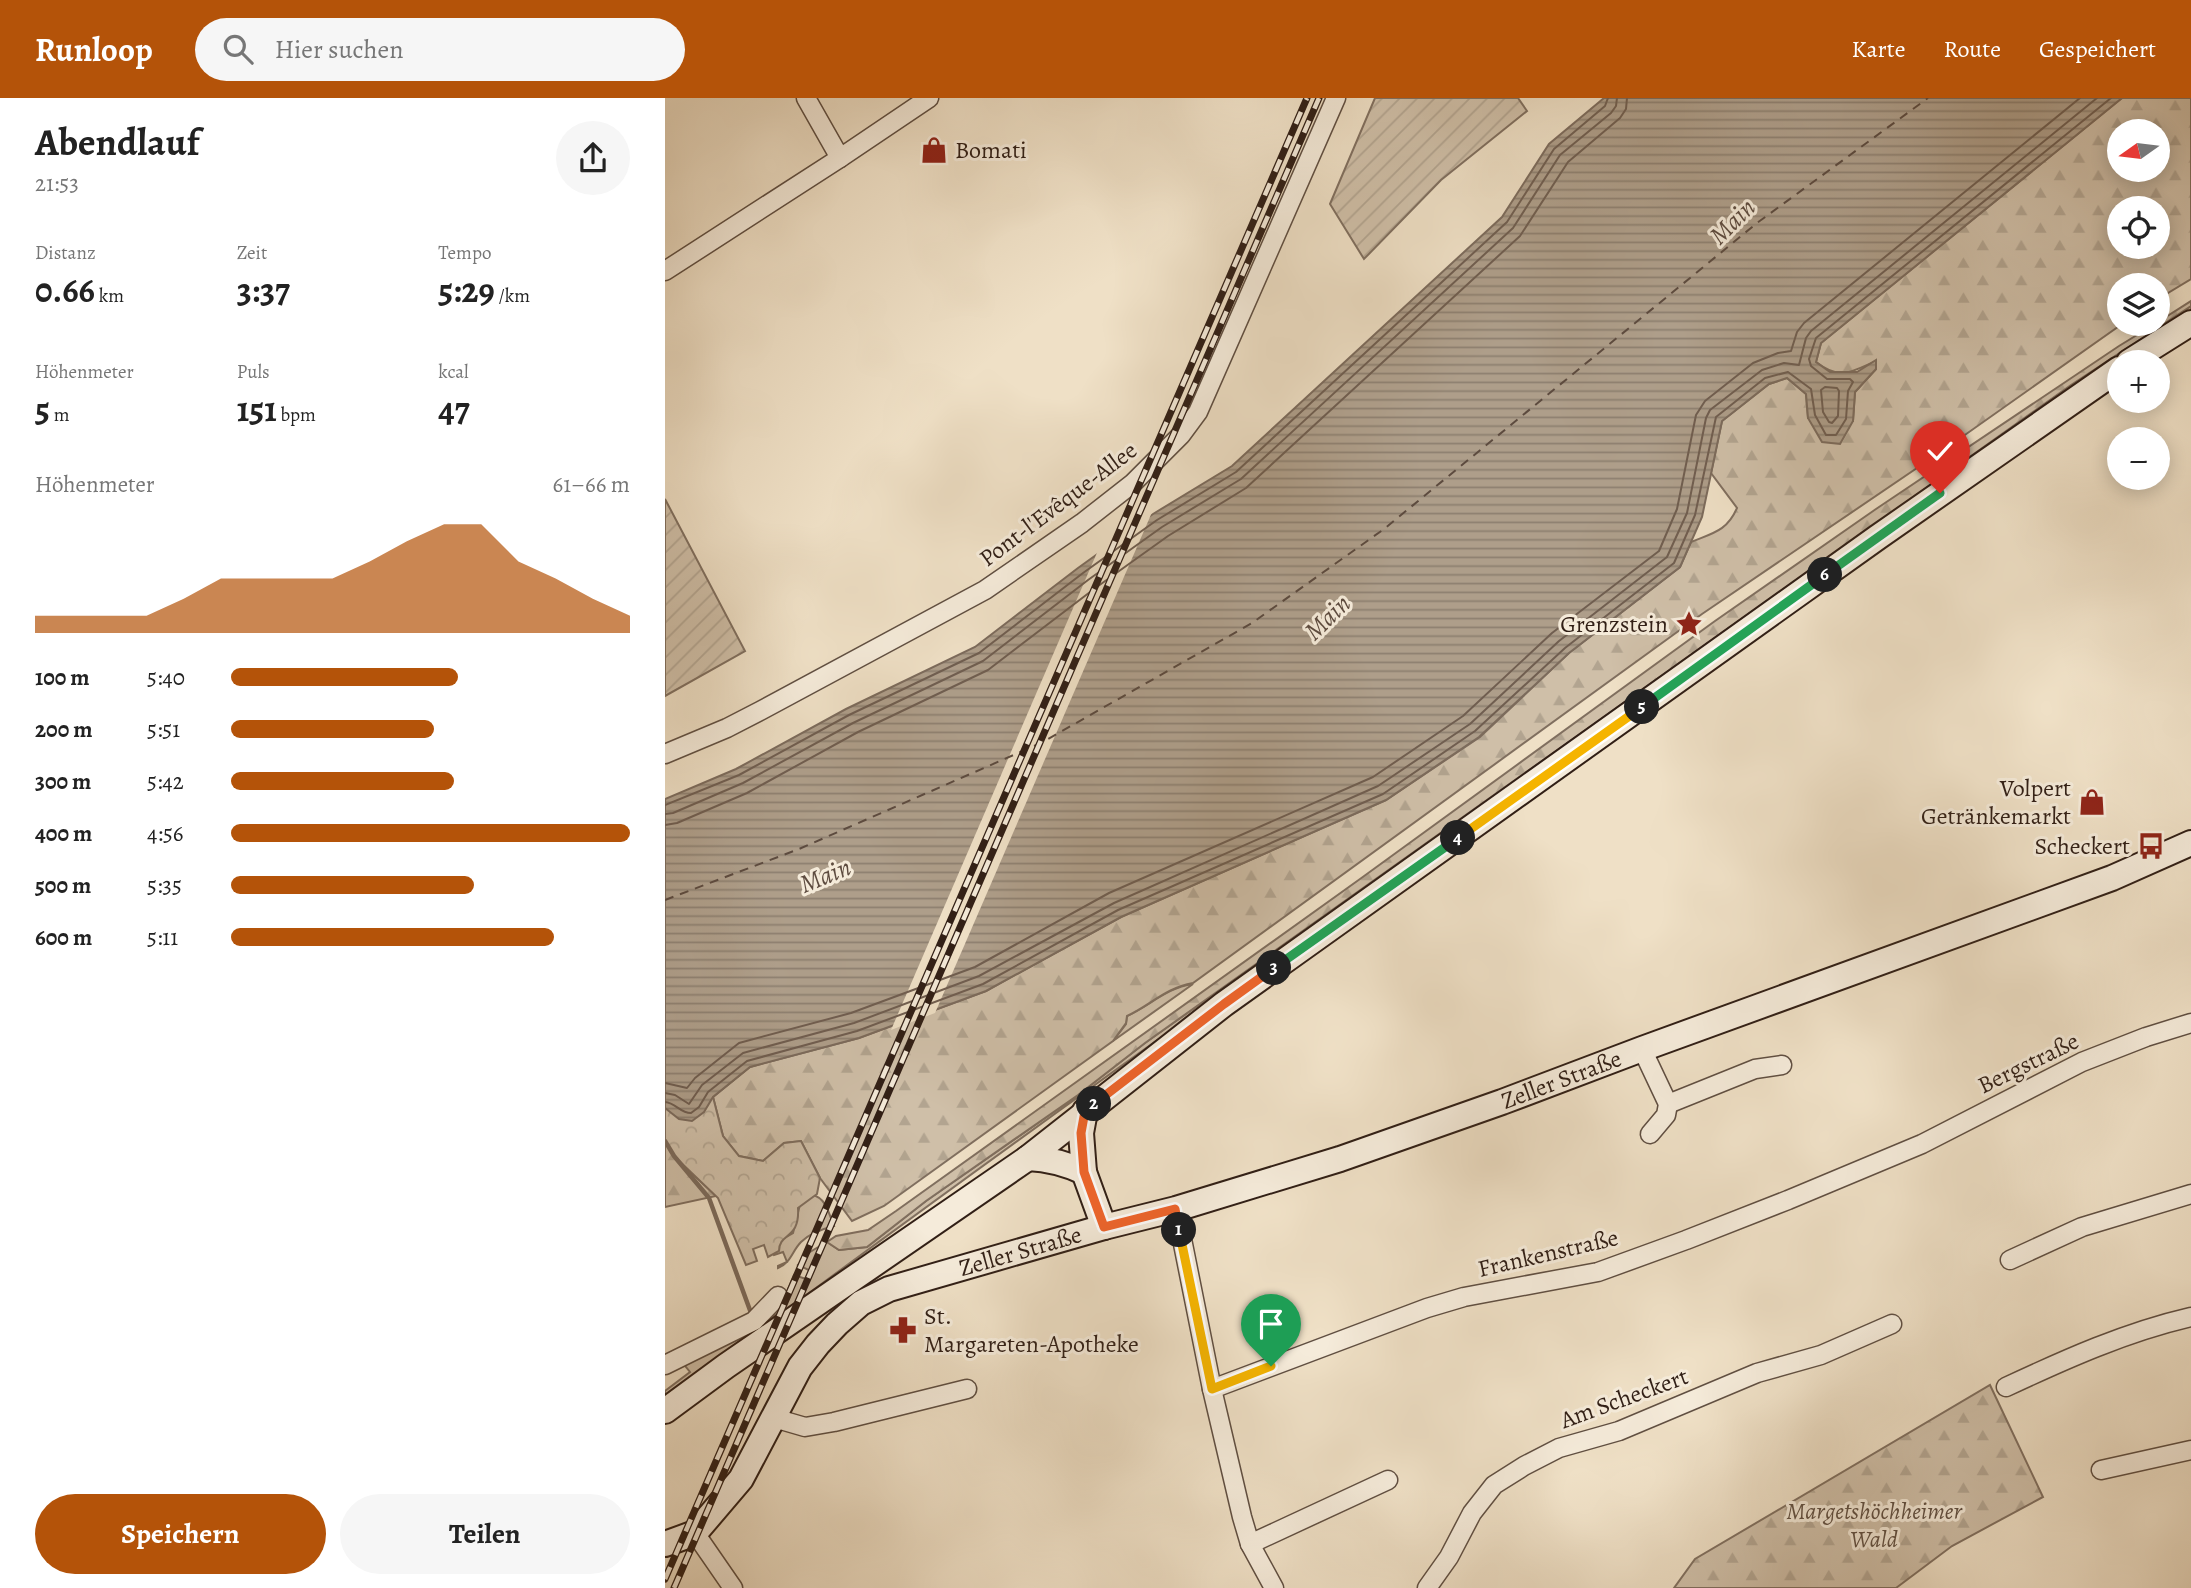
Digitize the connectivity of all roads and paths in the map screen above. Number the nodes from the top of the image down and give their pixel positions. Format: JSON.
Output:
{"nodes":[{"id":1,"x":806,"y":98,"type":"edge"},
{"id":2,"x":929,"y":98,"type":"edge"},
{"id":3,"x":1336,"y":98,"type":"edge"},
{"id":4,"x":840,"y":158,"type":"junction"},
{"id":5,"x":665,"y":271,"type":"edge"},
{"id":6,"x":2191,"y":323,"type":"edge"},
{"id":7,"x":2148,"y":350,"type":"edge"},
{"id":8,"x":2107,"y":377,"type":"edge"},
{"id":9,"x":665,"y":754,"type":"edge"},
{"id":10,"x":2191,"y":843,"type":"edge"},
{"id":11,"x":2191,"y":1023,"type":"edge"},
{"id":12,"x":1642,"y":1049,"type":"junction"},
{"id":13,"x":1782,"y":1065,"type":"dead end"},
{"id":14,"x":1668,"y":1104,"type":"junction"},
{"id":15,"x":1085,"y":1111,"type":"junction"},
{"id":16,"x":1650,"y":1134,"type":"dead end"},
{"id":17,"x":1892,"y":1156,"type":"joint"},
{"id":18,"x":1028,"y":1157,"type":"junction"},
{"id":19,"x":1084,"y":1172,"type":"junction"},
{"id":20,"x":2191,"y":1194,"type":"edge"},
{"id":21,"x":1175,"y":1209,"type":"junction"},
{"id":22,"x":1104,"y":1227,"type":"junction"},
{"id":23,"x":2010,"y":1259,"type":"dead end"},
{"id":24,"x":778,"y":1296,"type":"dead end"},
{"id":25,"x":2191,"y":1317,"type":"edge"},
{"id":26,"x":1892,"y":1324,"type":"dead end"},
{"id":27,"x":665,"y":1365,"type":"edge"},
{"id":28,"x":2006,"y":1387,"type":"dead end"},
{"id":29,"x":967,"y":1389,"type":"dead end"},
{"id":30,"x":1212,"y":1389,"type":"junction"},
{"id":31,"x":665,"y":1411,"type":"edge"},
{"id":32,"x":774,"y":1418,"type":"junction"},
{"id":33,"x":2191,"y":1450,"type":"edge"},
{"id":34,"x":2101,"y":1470,"type":"dead end"},
{"id":35,"x":1388,"y":1480,"type":"dead end"},
{"id":36,"x":695,"y":1533,"type":"junction"},
{"id":37,"x":665,"y":1544,"type":"edge"},
{"id":38,"x":1250,"y":1544,"type":"junction"},
{"id":39,"x":733,"y":1588,"type":"edge"},
{"id":40,"x":1273,"y":1588,"type":"edge"},
{"id":41,"x":1427,"y":1588,"type":"edge"}],
"edges":[{"from":1,"to":4,"type":"street"},
{"from":2,"to":4,"type":"street"},
{"from":3,"to":9,"type":"street","name":"Pont-l'Evêque-Allee"},
{"from":4,"to":5,"type":"street"},
{"from":6,"to":7,"type":"main road"},
{"from":8,"to":15,"type":"main road"},
{"from":10,"to":12,"type":"main road","name":"Zeller Straße"},
{"from":11,"to":17,"type":"street","name":"Bergstraße"},
{"from":12,"to":14,"type":"street","name":"Zeller Straße"},
{"from":12,"to":21,"type":"main road","name":"Zeller Straße"},
{"from":13,"to":14,"type":"street"},
{"from":14,"to":16,"type":"street"},
{"from":15,"to":18,"type":"main road"},
{"from":15,"to":19,"type":"main road"},
{"from":17,"to":30,"type":"street","name":"Frankenstraße"},
{"from":18,"to":19,"type":"main road"},
{"from":18,"to":31,"type":"main road"},
{"from":19,"to":22,"type":"main road"},
{"from":20,"to":23,"type":"street"},
{"from":21,"to":22,"type":"main road","name":"Zeller Straße"},
{"from":21,"to":30,"type":"street"},
{"from":22,"to":32,"type":"main road","name":"Zeller Straße"},
{"from":24,"to":27,"type":"street"},
{"from":25,"to":28,"type":"street"},
{"from":26,"to":41,"type":"street","name":"Am Scheckert"},
{"from":29,"to":32,"type":"street"},
{"from":30,"to":38,"type":"street"},
{"from":32,"to":36,"type":"main road","name":"Zeller Straße"},
{"from":33,"to":34,"type":"street"},
{"from":35,"to":38,"type":"street"},
{"from":36,"to":37,"type":"main road","name":"Zeller Straße"},
{"from":36,"to":39,"type":"street"},
{"from":38,"to":40,"type":"street"}]}
